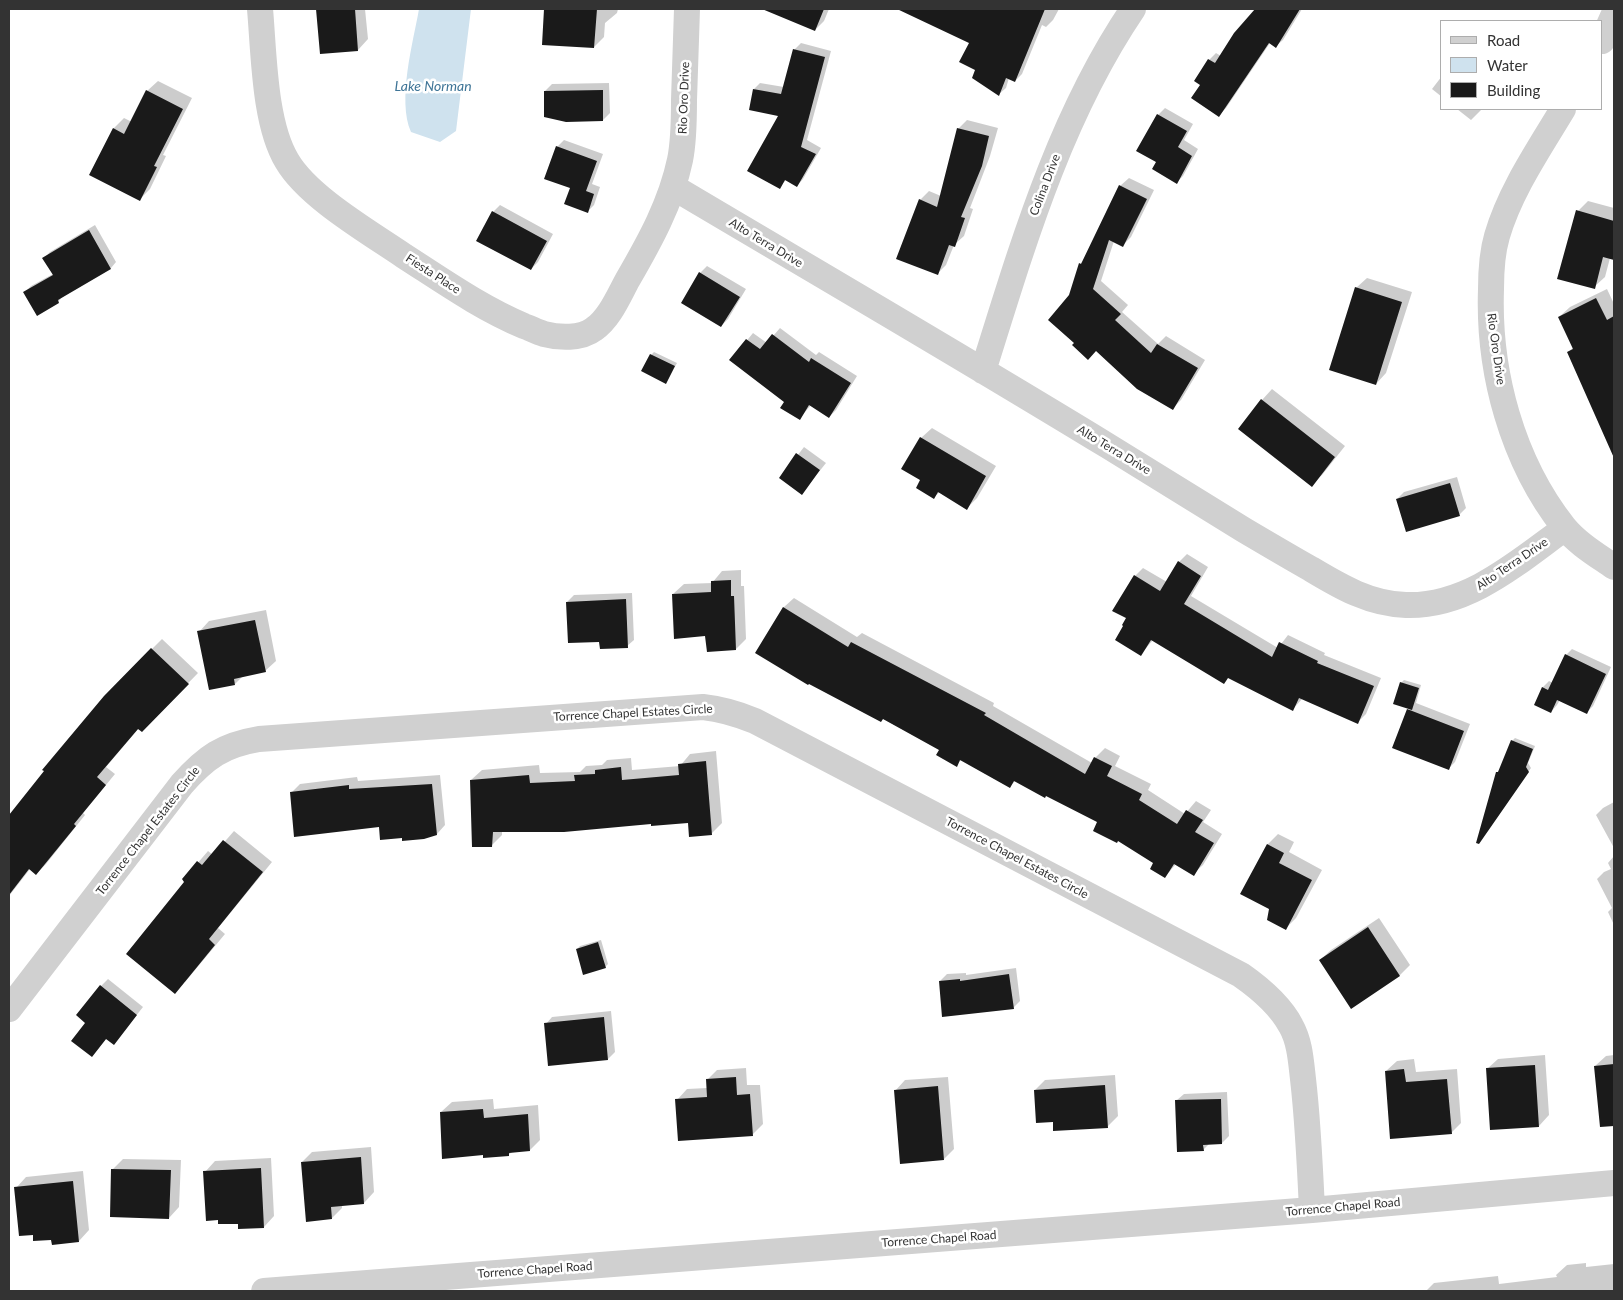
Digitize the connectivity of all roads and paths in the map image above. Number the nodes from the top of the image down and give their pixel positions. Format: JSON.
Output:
{"nodes":[{"id":1,"x":260,"y":9,"type":"edge"},
{"id":2,"x":687,"y":9,"type":"edge"},
{"id":3,"x":1133,"y":9,"type":"edge"},
{"id":4,"x":1614,"y":14,"type":"edge"},
{"id":5,"x":1603,"y":39,"type":"edge"},
{"id":6,"x":1562,"y":110,"type":"edge"},
{"id":7,"x":673,"y":187,"type":"junction"},
{"id":8,"x":982,"y":371,"type":"junction"},
{"id":9,"x":1565,"y":528,"type":"junction"},
{"id":10,"x":1614,"y":567,"type":"edge"},
{"id":11,"x":9,"y":1009,"type":"edge"},
{"id":12,"x":1614,"y":1183,"type":"edge"},
{"id":13,"x":1312,"y":1210,"type":"junction"},
{"id":14,"x":264,"y":1291,"type":"edge"}],
"edges":[{"from":1,"to":7,"type":"street","name":"Fiesta Place"},
{"from":2,"to":7,"type":"street","name":"Rio Oro Drive"},
{"from":3,"to":8,"type":"street","name":"Colina Drive"},
{"from":4,"to":5,"type":"street"},
{"from":6,"to":9,"type":"street","name":"Rio Oro Drive"},
{"from":7,"to":8,"type":"street","name":"Alto Terra Drive"},
{"from":8,"to":9,"type":"street","name":"Alto Terra Drive"},
{"from":9,"to":10,"type":"street","name":"Rio Oro Drive"},
{"from":11,"to":13,"type":"street","name":"Torrence Chapel Estates Circle"},
{"from":12,"to":13,"type":"street","name":"Torrence Chapel Road"},
{"from":13,"to":14,"type":"street","name":"Torrence Chapel Road"}]}
